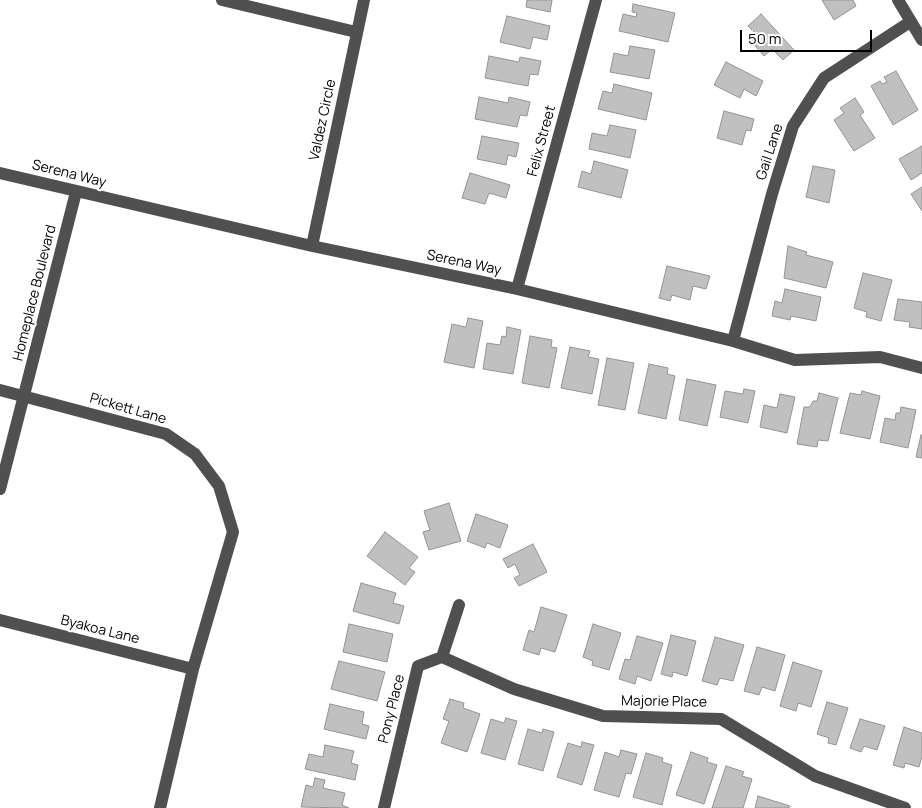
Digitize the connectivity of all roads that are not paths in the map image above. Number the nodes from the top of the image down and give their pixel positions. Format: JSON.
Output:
{"nodes":[{"id":1,"x":222,"y":0,"type":"edge"},
{"id":2,"x":364,"y":0,"type":"edge"},
{"id":3,"x":596,"y":0,"type":"edge"},
{"id":4,"x":898,"y":0,"type":"edge"},
{"id":5,"x":910,"y":22,"type":"junction"},
{"id":6,"x":356,"y":32,"type":"junction"},
{"id":7,"x":922,"y":40,"type":"edge"},
{"id":8,"x":0,"y":173,"type":"edge"},
{"id":9,"x":76,"y":192,"type":"junction"},
{"id":10,"x":312,"y":246,"type":"junction"},
{"id":11,"x":517,"y":289,"type":"junction"},
{"id":12,"x":733,"y":341,"type":"junction"},
{"id":13,"x":922,"y":368,"type":"edge"},
{"id":14,"x":0,"y":390,"type":"edge"},
{"id":15,"x":24,"y":396,"type":"junction"},
{"id":16,"x":0,"y":489,"type":"edge"},
{"id":17,"x":459,"y":605,"type":"dead end"},
{"id":18,"x":0,"y":620,"type":"edge"},
{"id":19,"x":442,"y":657,"type":"junction"},
{"id":20,"x":193,"y":669,"type":"junction"},
{"id":21,"x":160,"y":808,"type":"edge"},
{"id":22,"x":384,"y":808,"type":"edge"},
{"id":23,"x":905,"y":808,"type":"edge"}],
"edges":[{"from":1,"to":6,"type":"street"},
{"from":2,"to":6,"type":"street","name":"Valdez Circle"},
{"from":3,"to":11,"type":"street","name":"Felix Street"},
{"from":4,"to":5,"type":"street"},
{"from":5,"to":7,"type":"street"},
{"from":5,"to":12,"type":"street","name":"Gail Lane"},
{"from":6,"to":10,"type":"street","name":"Valdez Circle"},
{"from":8,"to":9,"type":"street","name":"Serena Way"},
{"from":9,"to":10,"type":"street","name":"Serena Way"},
{"from":9,"to":15,"type":"street","name":"Homeplace Boulevard"},
{"from":10,"to":11,"type":"street","name":"Serena Way"},
{"from":11,"to":12,"type":"street","name":"Serena Way"},
{"from":12,"to":13,"type":"street","name":"Serena Way"},
{"from":14,"to":15,"type":"street","name":"Pickett Lane"},
{"from":15,"to":16,"type":"street","name":"Homeplace Boulevard"},
{"from":15,"to":20,"type":"street","name":"Pickett Lane"},
{"from":17,"to":19,"type":"street"},
{"from":18,"to":20,"type":"street","name":"Byakoa Lane"},
{"from":19,"to":22,"type":"street","name":"Pony Place"},
{"from":19,"to":23,"type":"street","name":"Majorie Place"},
{"from":20,"to":21,"type":"street","name":"Pickett Lane"}]}
